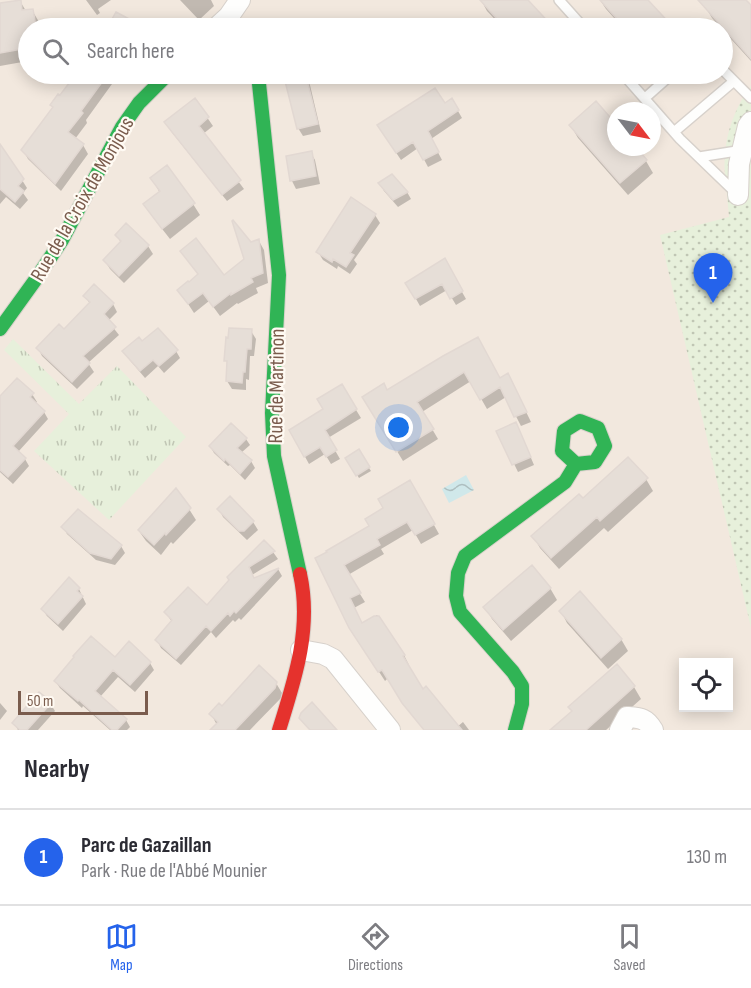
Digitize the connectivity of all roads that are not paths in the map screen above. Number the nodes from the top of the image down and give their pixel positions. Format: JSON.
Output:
{"nodes":[{"id":1,"x":559,"y":0,"type":"edge"},
{"id":2,"x":575,"y":18,"type":"edge"},
{"id":3,"x":734,"y":81,"type":"edge"},
{"id":4,"x":157,"y":84,"type":"edge"},
{"id":5,"x":259,"y":84,"type":"edge"},
{"id":6,"x":632,"y":84,"type":"edge"},
{"id":7,"x":661,"y":84,"type":"edge"},
{"id":8,"x":731,"y":84,"type":"edge"},
{"id":9,"x":645,"y":98,"type":"junction"},
{"id":10,"x":751,"y":98,"type":"edge"},
{"id":11,"x":751,"y":122,"type":"edge"},
{"id":12,"x":675,"y":132,"type":"junction"},
{"id":13,"x":743,"y":150,"type":"junction"},
{"id":14,"x":699,"y":157,"type":"junction"},
{"id":15,"x":738,"y":195,"type":"joint"},
{"id":16,"x":0,"y":329,"type":"edge"},
{"id":17,"x":576,"y":464,"type":"dead end"},
{"id":18,"x":301,"y":650,"type":"junction"},
{"id":19,"x":279,"y":730,"type":"edge"},
{"id":20,"x":390,"y":730,"type":"edge"},
{"id":21,"x":515,"y":730,"type":"edge"},
{"id":22,"x":620,"y":730,"type":"edge"},
{"id":23,"x":653,"y":730,"type":"edge"}],
"edges":[{"from":1,"to":2,"type":"lane"},
{"from":3,"to":10,"type":"lane"},
{"from":4,"to":16,"type":"street","name":"Rue de la Croix de Monjous"},
{"from":5,"to":18,"type":"street","name":"Rue de Martinon"},
{"from":6,"to":9,"type":"lane"},
{"from":7,"to":9,"type":"lane"},
{"from":8,"to":12,"type":"lane"},
{"from":9,"to":12,"type":"lane"},
{"from":11,"to":13,"type":"street"},
{"from":12,"to":14,"type":"lane"},
{"from":13,"to":14,"type":"lane"},
{"from":13,"to":15,"type":"street"},
{"from":14,"to":15,"type":"lane"},
{"from":17,"to":21,"type":"street"},
{"from":18,"to":19,"type":"street","name":"Rue de Martinon"},
{"from":18,"to":20,"type":"street"},
{"from":22,"to":23,"type":"street"}]}
